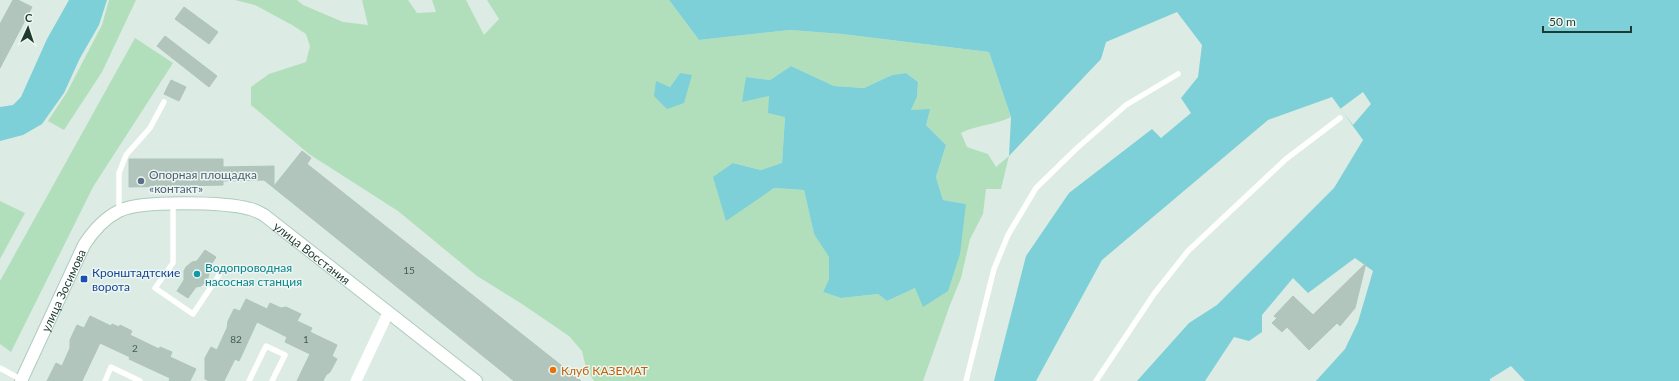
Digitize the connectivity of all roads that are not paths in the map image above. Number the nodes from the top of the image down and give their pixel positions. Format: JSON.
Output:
{"nodes":[{"id":1,"x":1178,"y":74,"type":"dead end"},
{"id":2,"x":164,"y":102,"type":"dead end"},
{"id":3,"x":1340,"y":118,"type":"dead end"},
{"id":4,"x":173,"y":204,"type":"junction"},
{"id":5,"x":120,"y":210,"type":"junction"},
{"id":6,"x":219,"y":275,"type":"dead end"},
{"id":7,"x":388,"y":314,"type":"junction"},
{"id":8,"x":0,"y":368,"type":"edge"},
{"id":9,"x":22,"y":380,"type":"edge"},
{"id":10,"x":105,"y":381,"type":"edge"},
{"id":11,"x":140,"y":381,"type":"edge"},
{"id":12,"x":249,"y":381,"type":"edge"},
{"id":13,"x":272,"y":381,"type":"edge"},
{"id":14,"x":356,"y":381,"type":"edge"},
{"id":15,"x":476,"y":381,"type":"edge"},
{"id":16,"x":966,"y":381,"type":"edge"},
{"id":17,"x":1096,"y":381,"type":"edge"}],
"edges":[{"from":1,"to":16,"type":"lane"},
{"from":2,"to":5,"type":"lane"},
{"from":3,"to":17,"type":"lane"},
{"from":4,"to":5,"type":"main road","name":"улица Восстания"},
{"from":4,"to":6,"type":"lane"},
{"from":4,"to":7,"type":"main road","name":"улица Восстания"},
{"from":5,"to":9,"type":"main road","name":"улица Зосимова"},
{"from":7,"to":14,"type":"street"},
{"from":7,"to":15,"type":"main road","name":"улица Восстания"},
{"from":8,"to":9,"type":"lane"},
{"from":10,"to":11,"type":"lane"},
{"from":12,"to":13,"type":"lane"}]}
